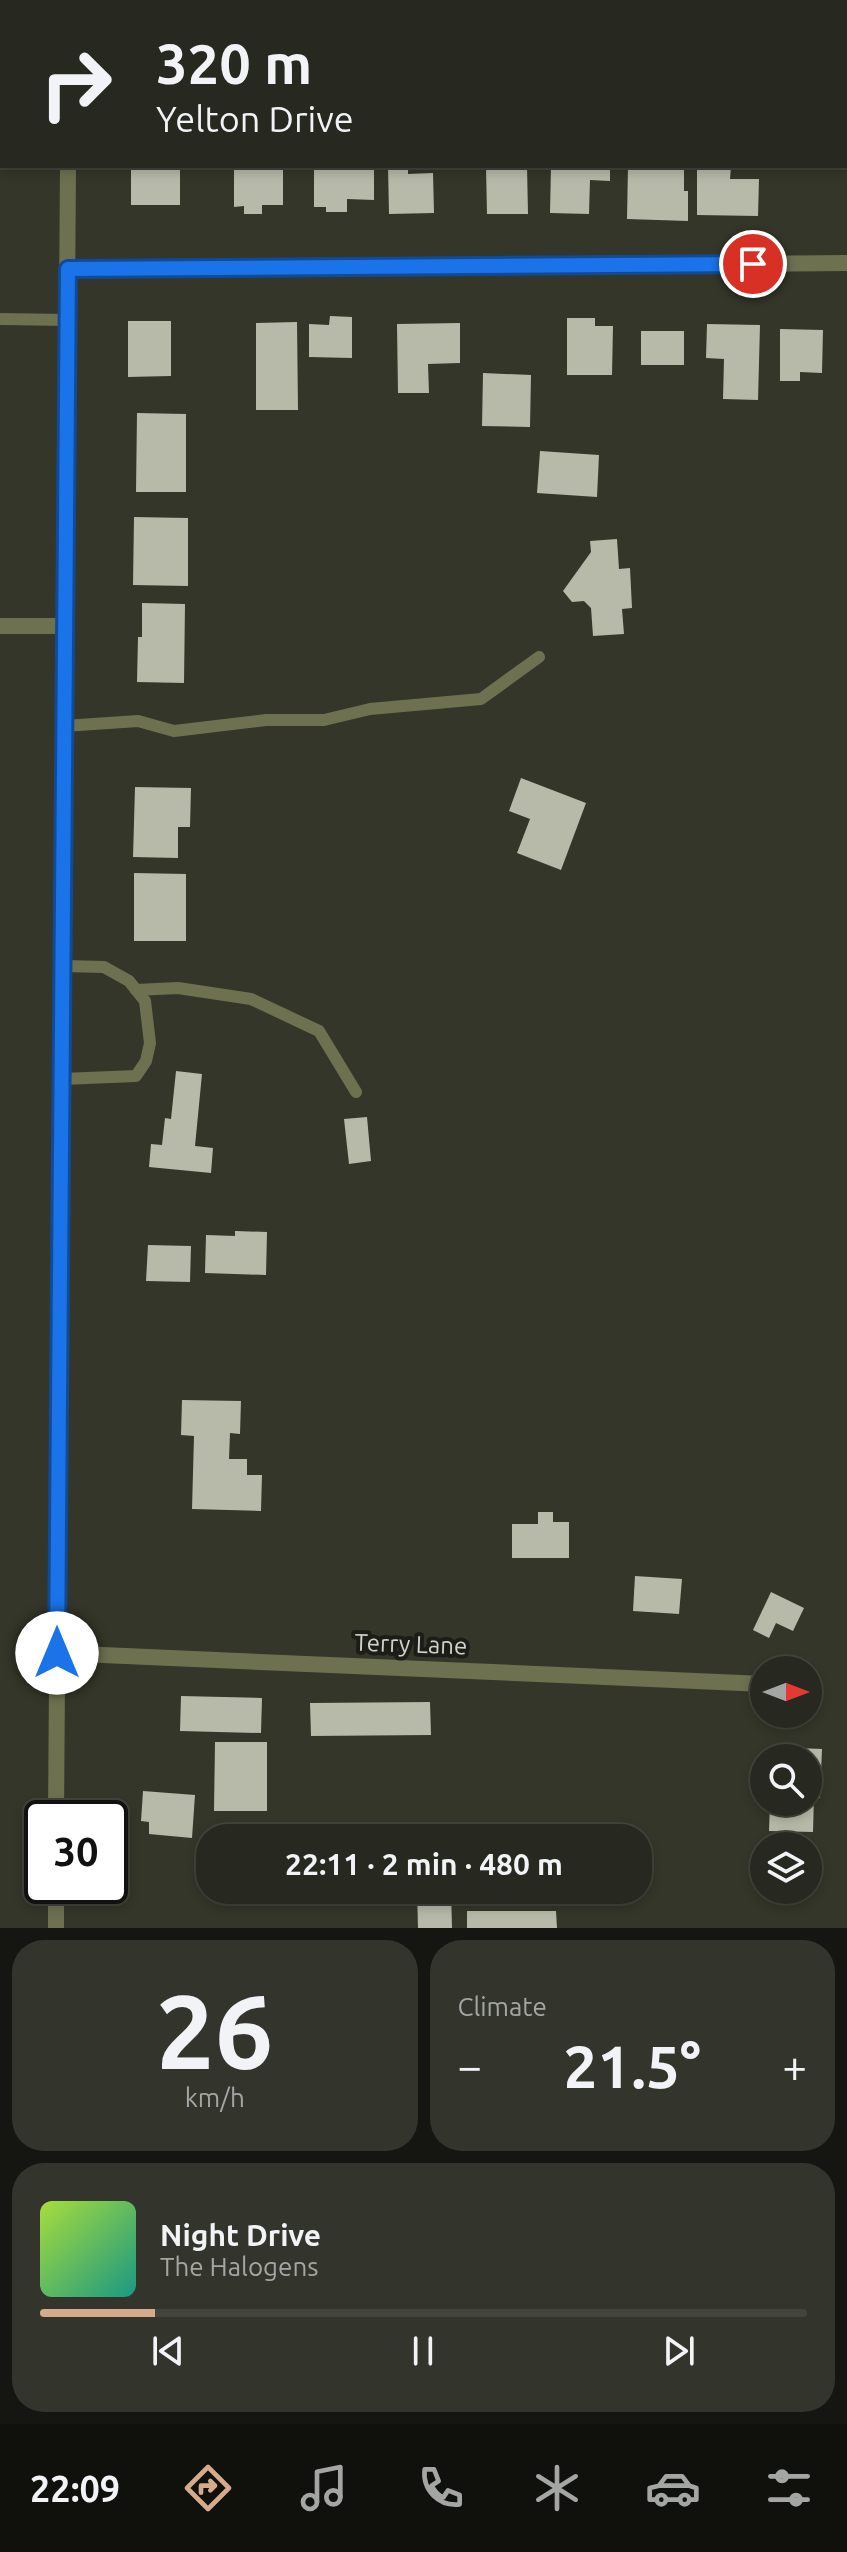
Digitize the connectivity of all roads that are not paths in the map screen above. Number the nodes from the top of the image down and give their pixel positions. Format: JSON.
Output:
{"nodes":[{"id":1,"x":68,"y":168,"type":"edge"},
{"id":2,"x":847,"y":263,"type":"edge"},
{"id":3,"x":68,"y":269,"type":"junction"},
{"id":4,"x":0,"y":319,"type":"edge"},
{"id":5,"x":67,"y":320,"type":"junction"},
{"id":6,"x":0,"y":626,"type":"edge"},
{"id":7,"x":65,"y":626,"type":"junction"},
{"id":8,"x":539,"y":657,"type":"dead end"},
{"id":9,"x":64,"y":726,"type":"junction"},
{"id":10,"x":63,"y":966,"type":"junction"},
{"id":11,"x":136,"y":990,"type":"junction"},
{"id":12,"x":62,"y":1079,"type":"junction"},
{"id":13,"x":356,"y":1092,"type":"dead end"},
{"id":14,"x":57,"y":1653,"type":"junction"},
{"id":15,"x":750,"y":1683,"type":"edge"},
{"id":16,"x":56,"y":1800,"type":"edge"},
{"id":17,"x":56,"y":1904,"type":"edge"},
{"id":18,"x":56,"y":1928,"type":"edge"}],
"edges":[{"from":1,"to":3,"type":"street"},
{"from":2,"to":3,"type":"street"},
{"from":3,"to":5,"type":"street"},
{"from":4,"to":5,"type":"lane"},
{"from":5,"to":7,"type":"street"},
{"from":6,"to":7,"type":"street"},
{"from":7,"to":9,"type":"street"},
{"from":8,"to":9,"type":"lane"},
{"from":9,"to":10,"type":"street"},
{"from":10,"to":11,"type":"lane"},
{"from":10,"to":12,"type":"street"},
{"from":11,"to":12,"type":"lane"},
{"from":11,"to":13,"type":"lane"},
{"from":12,"to":14,"type":"street"},
{"from":14,"to":15,"type":"street","name":"Terry Lane"},
{"from":14,"to":16,"type":"street"},
{"from":17,"to":18,"type":"street"}]}
